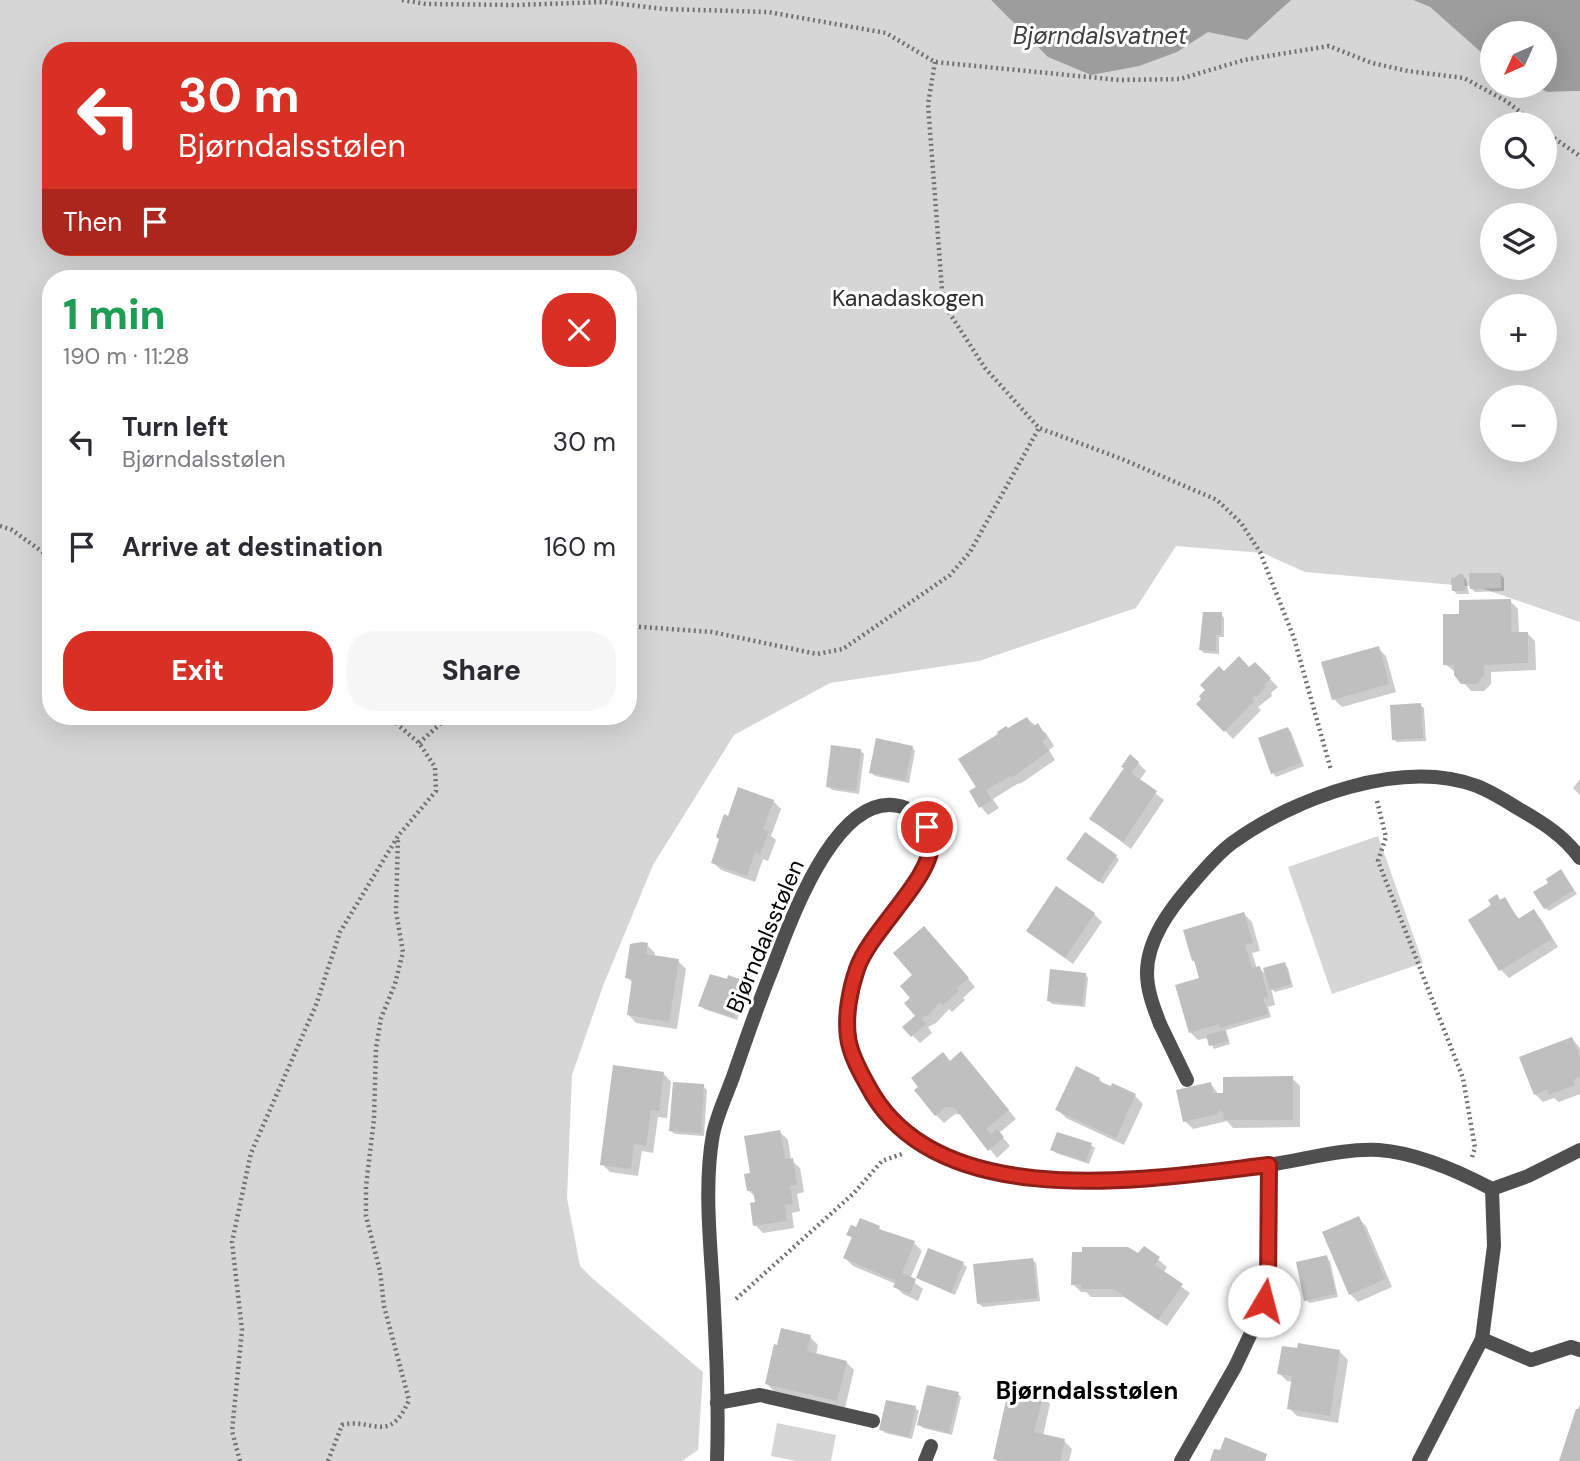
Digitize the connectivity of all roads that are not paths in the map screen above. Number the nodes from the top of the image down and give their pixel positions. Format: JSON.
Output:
{"nodes":[{"id":1,"x":1580,"y":858,"type":"edge"},
{"id":2,"x":1187,"y":1080,"type":"dead end"},
{"id":3,"x":1580,"y":1150,"type":"edge"},
{"id":4,"x":1269,"y":1165,"type":"junction"},
{"id":5,"x":1492,"y":1189,"type":"junction"},
{"id":6,"x":1482,"y":1339,"type":"junction"},
{"id":7,"x":1580,"y":1350,"type":"edge"},
{"id":8,"x":717,"y":1403,"type":"junction"},
{"id":9,"x":873,"y":1421,"type":"dead end"},
{"id":10,"x":931,"y":1446,"type":"dead end"},
{"id":11,"x":721,"y":1460,"type":"edge"},
{"id":12,"x":925,"y":1461,"type":"edge"},
{"id":13,"x":1181,"y":1461,"type":"edge"},
{"id":14,"x":1419,"y":1461,"type":"edge"}],
"edges":[{"from":1,"to":2,"type":"street"},
{"from":3,"to":5,"type":"street"},
{"from":4,"to":5,"type":"street","name":"Bjørndalsstølen"},
{"from":4,"to":8,"type":"street","name":"Bjørndalsstølen"},
{"from":4,"to":13,"type":"street"},
{"from":5,"to":6,"type":"street"},
{"from":6,"to":7,"type":"street"},
{"from":6,"to":14,"type":"street"},
{"from":8,"to":9,"type":"street"},
{"from":8,"to":11,"type":"street","name":"Bjørndalsstølen"},
{"from":10,"to":12,"type":"street"}]}
